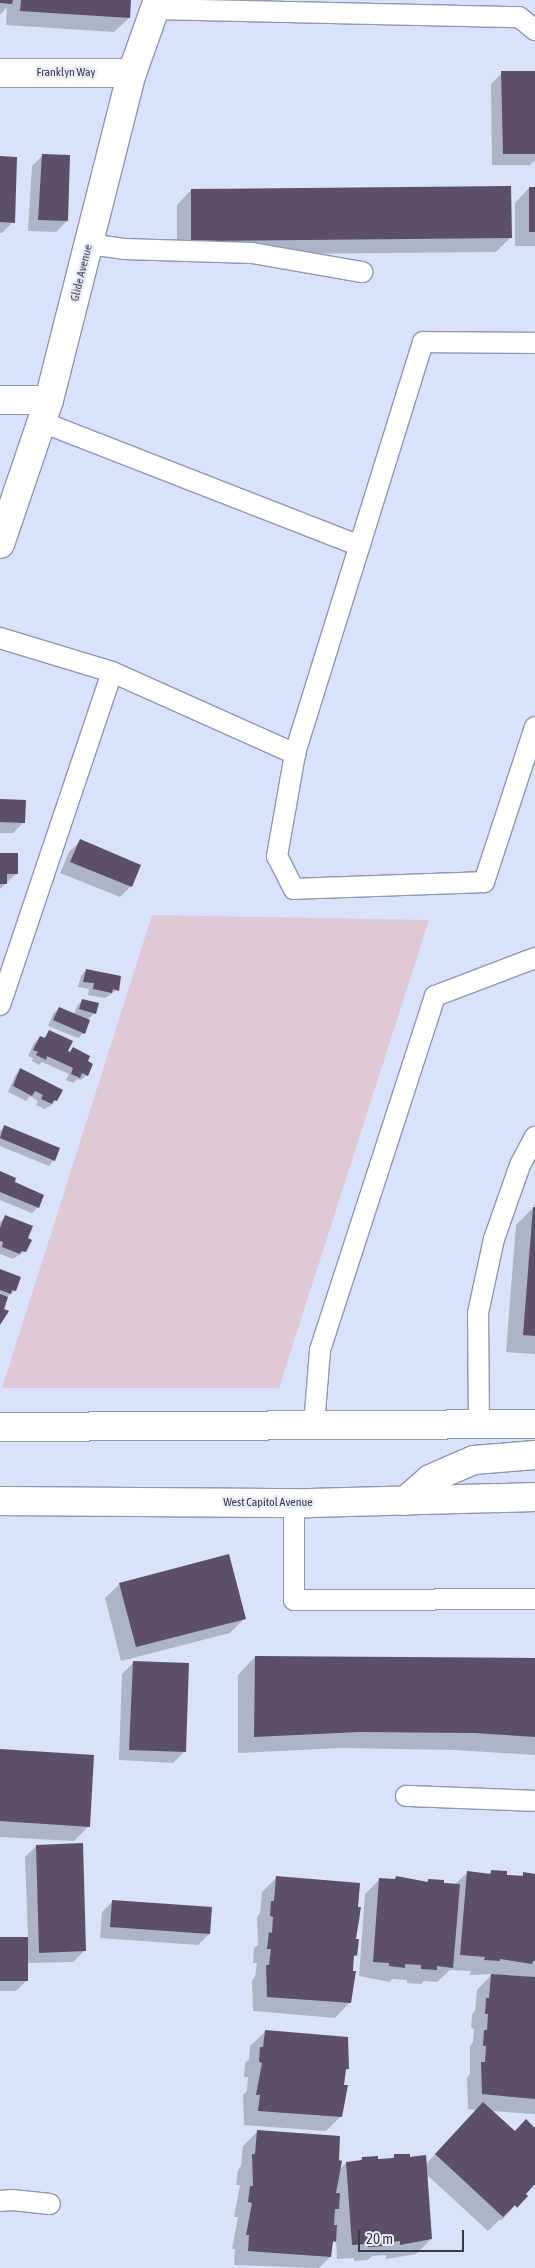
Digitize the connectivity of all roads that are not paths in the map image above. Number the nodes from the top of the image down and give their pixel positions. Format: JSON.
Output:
{"nodes":[{"id":1,"x":156,"y":5,"type":"edge"},
{"id":2,"x":535,"y":30,"type":"edge"},
{"id":3,"x":0,"y":73,"type":"edge"},
{"id":4,"x":132,"y":73,"type":"junction"},
{"id":5,"x":89,"y":244,"type":"junction"},
{"id":6,"x":362,"y":272,"type":"dead end"},
{"id":7,"x":535,"y":343,"type":"edge"},
{"id":8,"x":0,"y":400,"type":"edge"},
{"id":9,"x":46,"y":411,"type":"junction"},
{"id":10,"x":0,"y":544,"type":"edge"},
{"id":11,"x":360,"y":546,"type":"junction"},
{"id":12,"x":0,"y":638,"type":"edge"},
{"id":13,"x":112,"y":672,"type":"junction"},
{"id":14,"x":535,"y":726,"type":"edge"},
{"id":15,"x":295,"y":754,"type":"junction"},
{"id":16,"x":535,"y":958,"type":"edge"},
{"id":17,"x":0,"y":1005,"type":"edge"},
{"id":18,"x":535,"y":1137,"type":"edge"},
{"id":19,"x":480,"y":1424,"type":"junction"},
{"id":20,"x":535,"y":1424,"type":"edge"},
{"id":21,"x":314,"y":1425,"type":"junction"},
{"id":22,"x":0,"y":1427,"type":"edge"},
{"id":23,"x":535,"y":1455,"type":"edge"},
{"id":24,"x":535,"y":1497,"type":"edge"},
{"id":25,"x":405,"y":1501,"type":"junction"},
{"id":26,"x":0,"y":1502,"type":"edge"},
{"id":27,"x":294,"y":1503,"type":"junction"},
{"id":28,"x":535,"y":1599,"type":"edge"},
{"id":29,"x":406,"y":1796,"type":"dead end"},
{"id":30,"x":535,"y":1801,"type":"edge"},
{"id":31,"x":0,"y":2201,"type":"edge"},
{"id":32,"x":50,"y":2204,"type":"dead end"}],
"edges":[{"from":1,"to":2,"type":"lane"},
{"from":1,"to":4,"type":"main road","name":"Glide Avenue"},
{"from":3,"to":4,"type":"main road","name":"Franklyn Way"},
{"from":4,"to":5,"type":"main road","name":"Glide Avenue"},
{"from":5,"to":6,"type":"lane"},
{"from":5,"to":9,"type":"main road","name":"Glide Avenue"},
{"from":7,"to":11,"type":"lane"},
{"from":8,"to":9,"type":"main road"},
{"from":9,"to":10,"type":"main road","name":"Glide Avenue"},
{"from":9,"to":11,"type":"lane"},
{"from":11,"to":15,"type":"lane"},
{"from":12,"to":13,"type":"lane"},
{"from":13,"to":15,"type":"lane"},
{"from":13,"to":17,"type":"lane"},
{"from":14,"to":15,"type":"lane"},
{"from":16,"to":21,"type":"lane"},
{"from":18,"to":19,"type":"lane"},
{"from":19,"to":20,"type":"main road"},
{"from":19,"to":21,"type":"main road"},
{"from":21,"to":22,"type":"main road"},
{"from":23,"to":25,"type":"main road"},
{"from":24,"to":25,"type":"main road","name":"West Capitol Avenue"},
{"from":25,"to":27,"type":"main road","name":"West Capitol Avenue"},
{"from":26,"to":27,"type":"main road","name":"West Capitol Avenue"},
{"from":27,"to":28,"type":"lane"},
{"from":29,"to":30,"type":"lane"},
{"from":31,"to":32,"type":"lane"}]}
